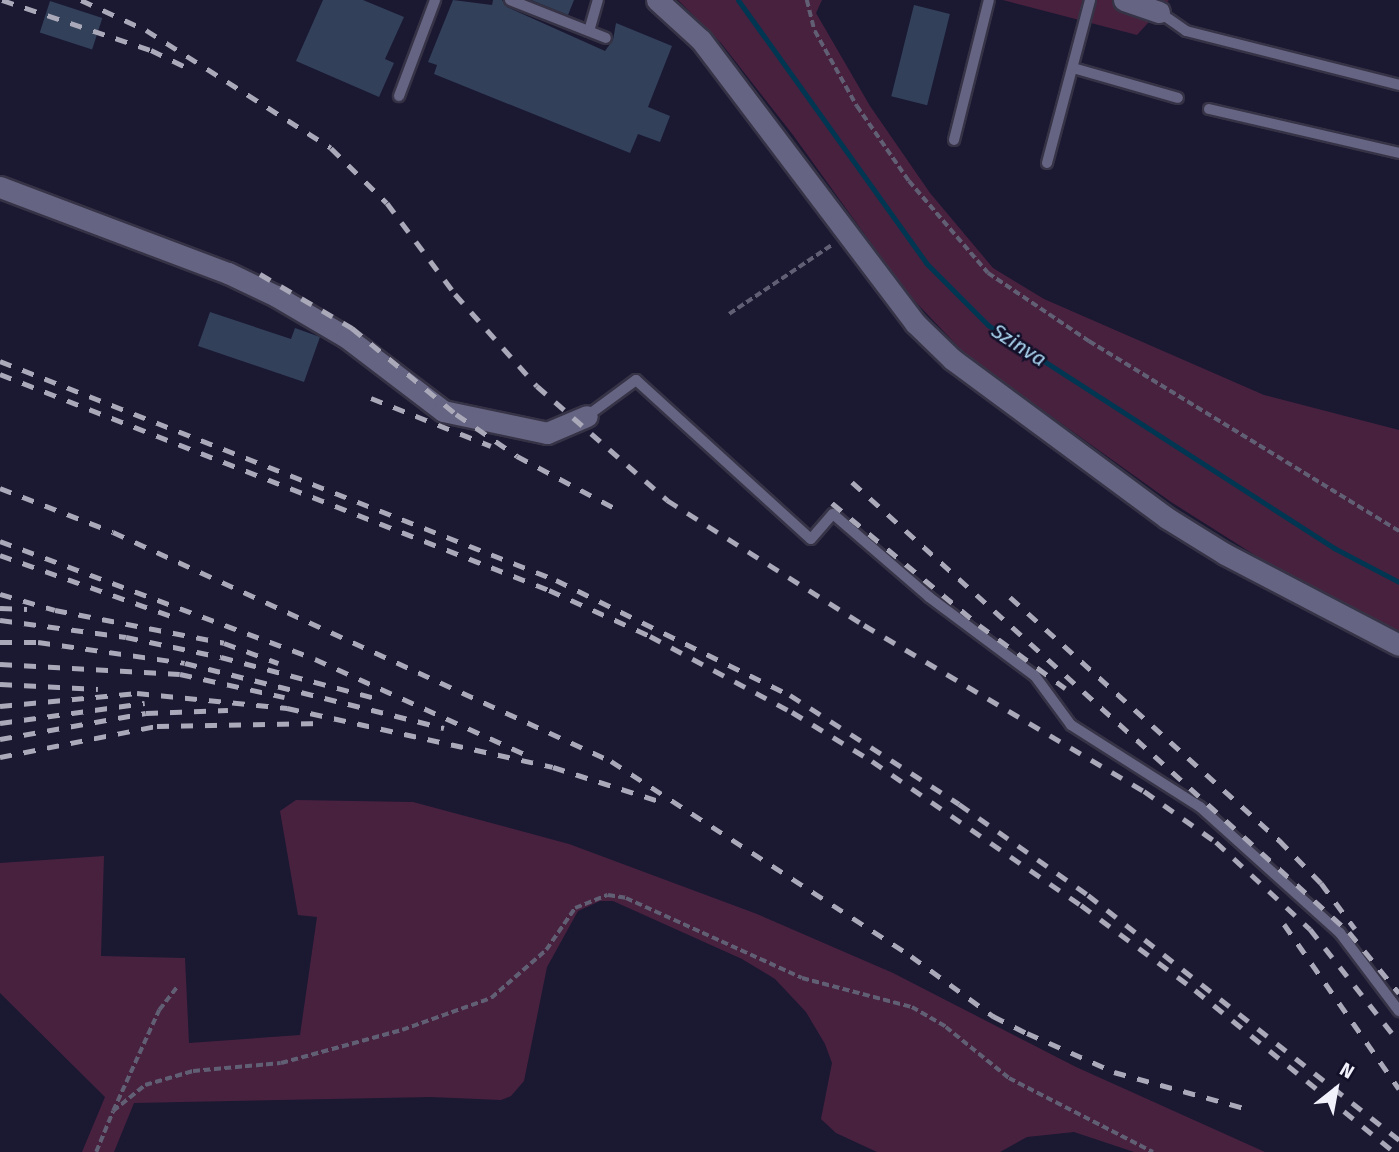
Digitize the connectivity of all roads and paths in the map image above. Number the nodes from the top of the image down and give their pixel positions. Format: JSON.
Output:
{"nodes":[{"id":1,"x":435,"y":0,"type":"edge"},
{"id":2,"x":510,"y":0,"type":"edge"},
{"id":3,"x":598,"y":0,"type":"edge"},
{"id":4,"x":657,"y":0,"type":"edge"},
{"id":5,"x":807,"y":0,"type":"edge"},
{"id":6,"x":989,"y":0,"type":"edge"},
{"id":7,"x":1090,"y":0,"type":"edge"},
{"id":8,"x":1124,"y":0,"type":"edge"},
{"id":9,"x":1159,"y":12,"type":"joint"},
{"id":10,"x":589,"y":31,"type":"junction"},
{"id":11,"x":606,"y":38,"type":"dead end"},
{"id":12,"x":1073,"y":68,"type":"junction"},
{"id":13,"x":1399,"y":85,"type":"edge"},
{"id":14,"x":399,"y":96,"type":"dead end"},
{"id":15,"x":1178,"y":98,"type":"dead end"},
{"id":16,"x":1209,"y":109,"type":"dead end"},
{"id":17,"x":954,"y":140,"type":"dead end"},
{"id":18,"x":1399,"y":153,"type":"edge"},
{"id":19,"x":1047,"y":163,"type":"dead end"},
{"id":20,"x":0,"y":187,"type":"edge"},
{"id":21,"x":849,"y":234,"type":"junction"},
{"id":22,"x":729,"y":314,"type":"dead end"},
{"id":23,"x":586,"y":416,"type":"joint"},
{"id":24,"x":1399,"y":531,"type":"edge"},
{"id":25,"x":1399,"y":645,"type":"edge"},
{"id":26,"x":178,"y":986,"type":"dead end"},
{"id":27,"x":1399,"y":1011,"type":"edge"},
{"id":28,"x":113,"y":1111,"type":"junction"},
{"id":29,"x":96,"y":1152,"type":"edge"},
{"id":30,"x":1153,"y":1152,"type":"edge"}],
"edges":[{"from":1,"to":14,"type":"lane"},
{"from":2,"to":10,"type":"lane"},
{"from":3,"to":10,"type":"lane"},
{"from":4,"to":21,"type":"street"},
{"from":5,"to":24,"type":"path"},
{"from":6,"to":17,"type":"lane"},
{"from":7,"to":12,"type":"lane"},
{"from":8,"to":9,"type":"street"},
{"from":9,"to":13,"type":"lane"},
{"from":10,"to":11,"type":"lane"},
{"from":12,"to":15,"type":"lane"},
{"from":12,"to":19,"type":"lane"},
{"from":16,"to":18,"type":"lane"},
{"from":20,"to":23,"type":"street"},
{"from":21,"to":22,"type":"path"},
{"from":21,"to":25,"type":"street"},
{"from":23,"to":27,"type":"lane"},
{"from":26,"to":28,"type":"path"},
{"from":28,"to":29,"type":"path"},
{"from":28,"to":30,"type":"path"}]}
